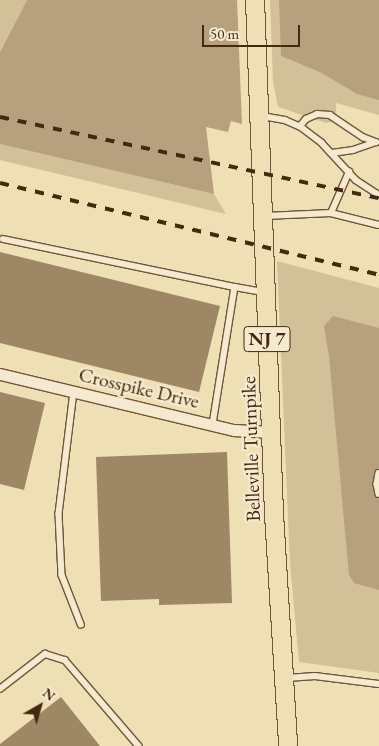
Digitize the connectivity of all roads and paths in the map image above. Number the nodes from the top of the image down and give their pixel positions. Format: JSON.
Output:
{"nodes":[{"id":1,"x":255,"y":0,"type":"edge"},
{"id":2,"x":260,"y":115,"type":"junction"},
{"id":3,"x":300,"y":126,"type":"junction"},
{"id":4,"x":377,"y":143,"type":"edge"},
{"id":5,"x":332,"y":153,"type":"junction"},
{"id":6,"x":349,"y":172,"type":"junction"},
{"id":7,"x":379,"y":195,"type":"edge"},
{"id":8,"x":330,"y":213,"type":"junction"},
{"id":9,"x":263,"y":216,"type":"junction"},
{"id":10,"x":379,"y":225,"type":"edge"},
{"id":11,"x":3,"y":238,"type":"dead end"},
{"id":12,"x":236,"y":286,"type":"junction"},
{"id":13,"x":266,"y":292,"type":"junction"},
{"id":14,"x":0,"y":374,"type":"edge"},
{"id":15,"x":74,"y":392,"type":"junction"},
{"id":16,"x":213,"y":425,"type":"junction"},
{"id":17,"x":271,"y":432,"type":"junction"},
{"id":18,"x":379,"y":473,"type":"edge"},
{"id":19,"x":379,"y":494,"type":"edge"},
{"id":20,"x":81,"y":624,"type":"dead end"},
{"id":21,"x":284,"y":678,"type":"junction"},
{"id":22,"x":379,"y":684,"type":"edge"},
{"id":23,"x":0,"y":689,"type":"edge"},
{"id":24,"x":139,"y":746,"type":"edge"},
{"id":25,"x":288,"y":746,"type":"edge"}],
"edges":[{"from":1,"to":2,"type":"main road","name":"Belleville Turnpike","number":"NJ 7"},
{"from":2,"to":3,"type":"lane"},
{"from":2,"to":9,"type":"main road","name":"Belleville Turnpike","number":"NJ 7"},
{"from":3,"to":4,"type":"lane"},
{"from":3,"to":5,"type":"lane"},
{"from":4,"to":5,"type":"lane"},
{"from":5,"to":6,"type":"lane"},
{"from":6,"to":7,"type":"lane"},
{"from":6,"to":8,"type":"lane"},
{"from":8,"to":9,"type":"lane"},
{"from":8,"to":10,"type":"lane"},
{"from":9,"to":13,"type":"main road","name":"Belleville Turnpike","number":"NJ 7"},
{"from":11,"to":12,"type":"lane"},
{"from":12,"to":13,"type":"lane"},
{"from":12,"to":16,"type":"lane"},
{"from":13,"to":17,"type":"main road","name":"Belleville Turnpike","number":"NJ 7"},
{"from":14,"to":15,"type":"street","name":"Crosspike Drive"},
{"from":15,"to":16,"type":"street","name":"Crosspike Drive"},
{"from":15,"to":20,"type":"lane"},
{"from":16,"to":17,"type":"street","name":"Crosspike Drive"},
{"from":17,"to":21,"type":"main road","name":"Belleville Turnpike","number":"NJ 7"},
{"from":18,"to":19,"type":"lane"},
{"from":21,"to":22,"type":"lane"},
{"from":21,"to":25,"type":"main road","name":"Belleville Turnpike","number":"NJ 7"},
{"from":23,"to":24,"type":"lane"}]}
